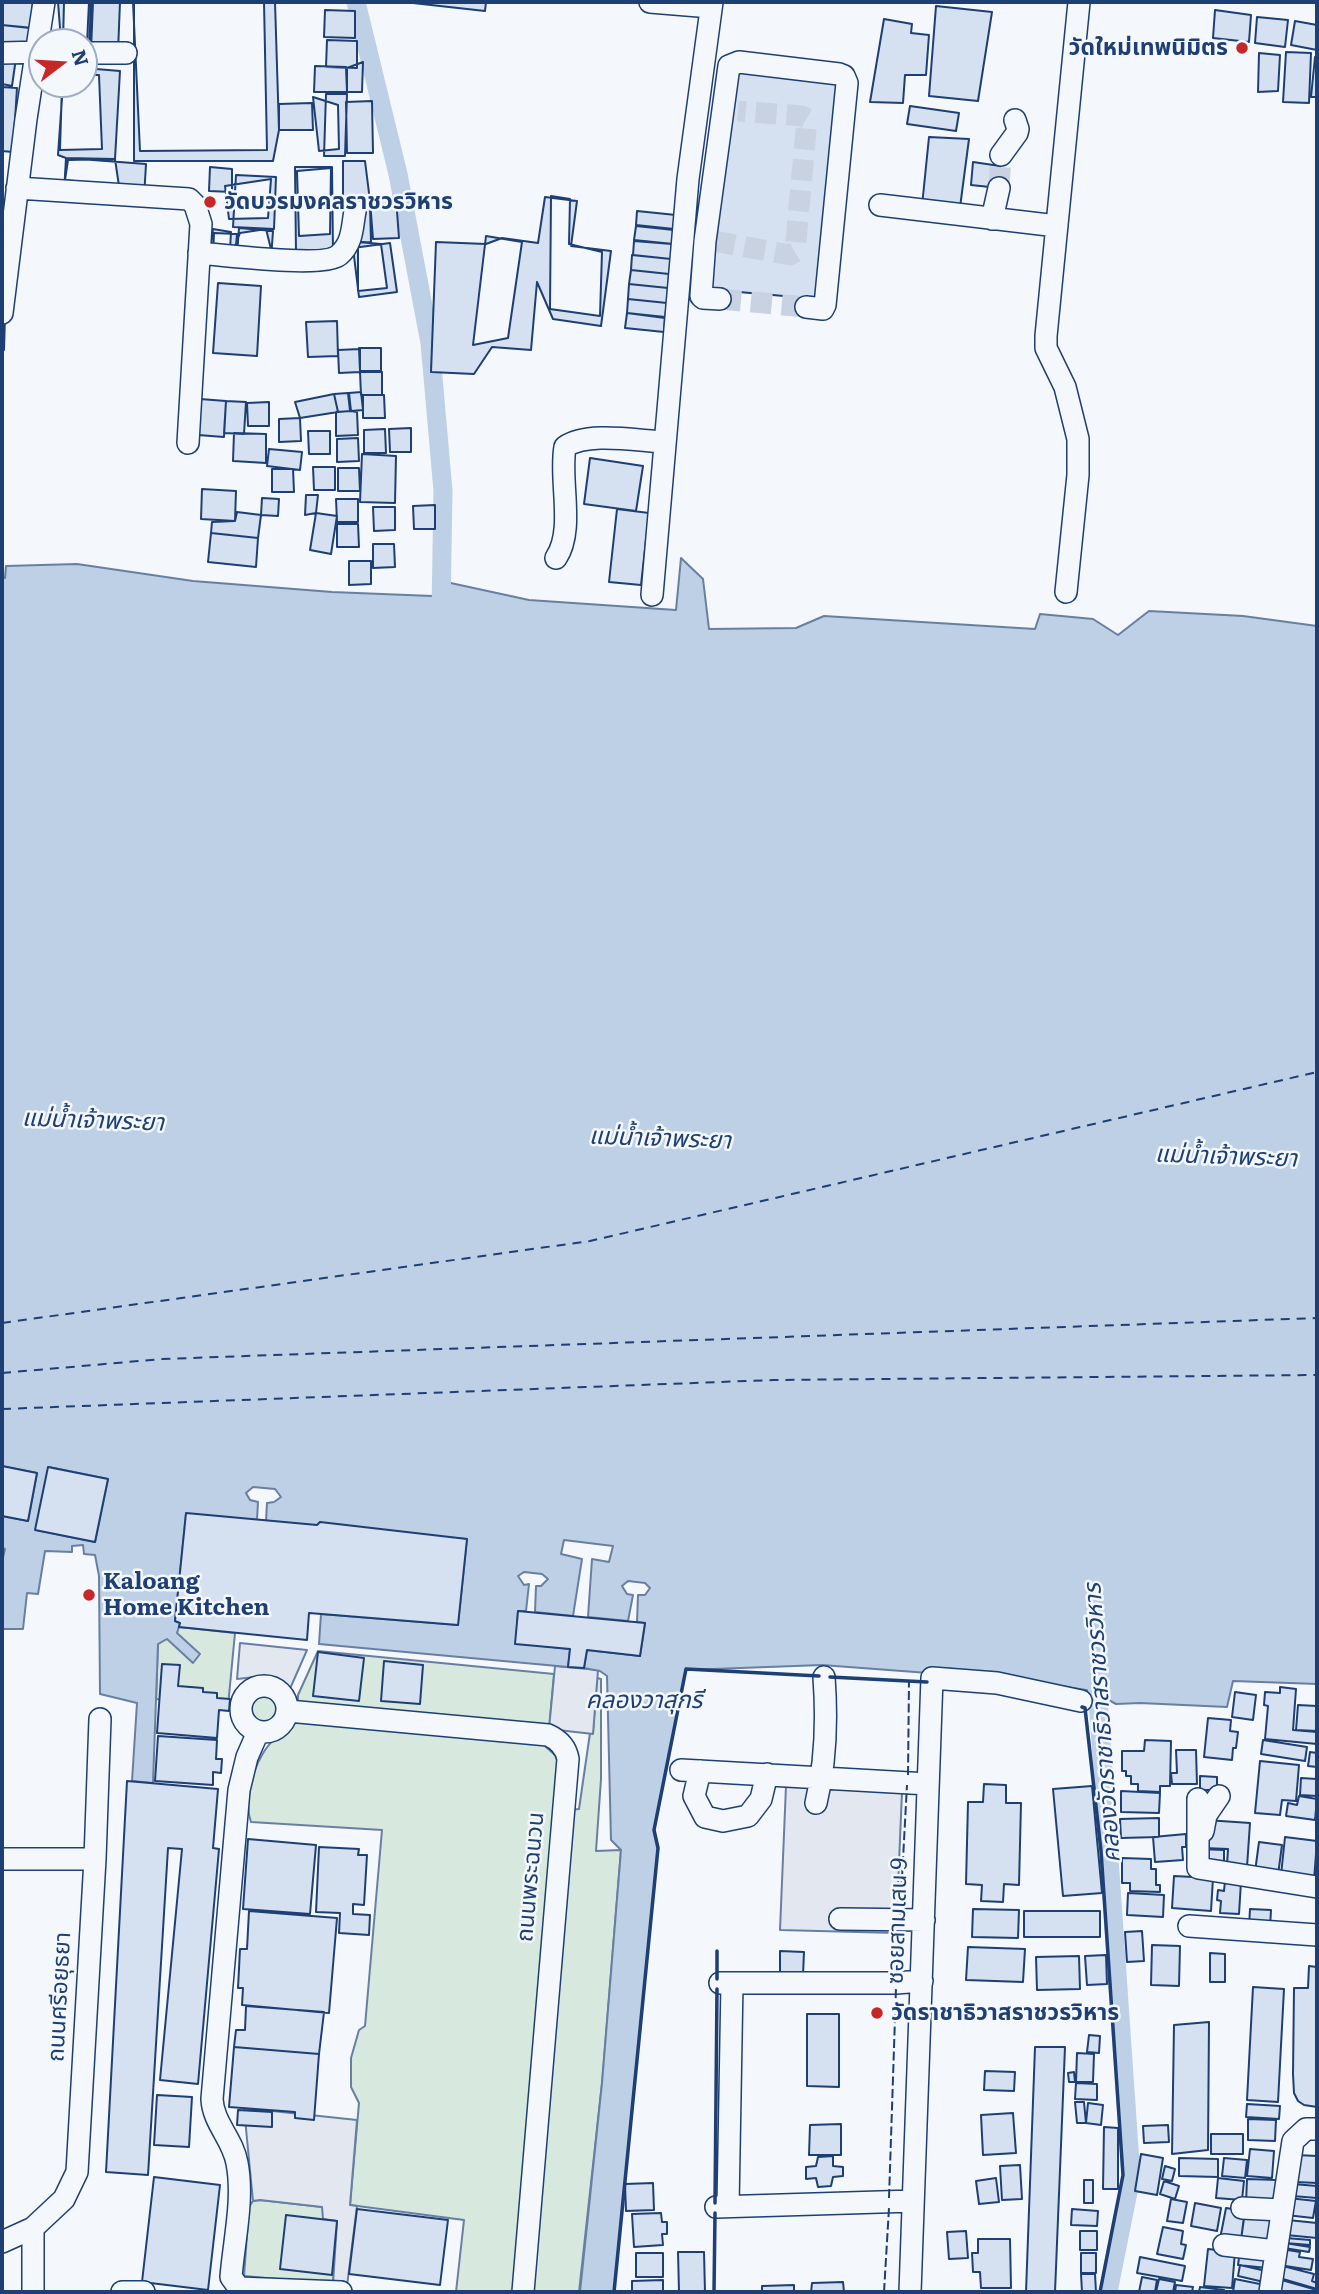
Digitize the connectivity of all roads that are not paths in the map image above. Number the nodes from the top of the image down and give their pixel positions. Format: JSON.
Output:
{"nodes":[{"id":1,"x":44,"y":2,"type":"edge"},
{"id":2,"x":650,"y":2,"type":"edge"},
{"id":3,"x":1079,"y":2,"type":"edge"},
{"id":4,"x":712,"y":5,"type":"edge"},
{"id":5,"x":42,"y":28,"type":"edge"},
{"id":6,"x":28,"y":52,"type":"edge"},
{"id":7,"x":2,"y":53,"type":"edge"},
{"id":8,"x":98,"y":53,"type":"edge"},
{"id":9,"x":126,"y":53,"type":"dead end"},
{"id":10,"x":32,"y":98,"type":"edge"},
{"id":11,"x":697,"y":115,"type":"junction"},
{"id":12,"x":726,"y":116,"type":"junction"},
{"id":13,"x":1015,"y":120,"type":"dead end"},
{"id":14,"x":1001,"y":155,"type":"tunnel mouth"},
{"id":15,"x":999,"y":187,"type":"tunnel mouth"},
{"id":16,"x":17,"y":188,"type":"junction"},
{"id":17,"x":880,"y":205,"type":"dead end"},
{"id":18,"x":355,"y":211,"type":"dead end"},
{"id":19,"x":992,"y":219,"type":"junction"},
{"id":20,"x":1057,"y":226,"type":"junction"},
{"id":21,"x":199,"y":253,"type":"junction"},
{"id":22,"x":720,"y":299,"type":"tunnel mouth"},
{"id":23,"x":806,"y":307,"type":"tunnel mouth"},
{"id":24,"x":2,"y":313,"type":"edge"},
{"id":25,"x":665,"y":442,"type":"junction"},
{"id":26,"x":188,"y":443,"type":"dead end"},
{"id":27,"x":556,"y":558,"type":"dead end"},
{"id":28,"x":1066,"y":592,"type":"dead end"},
{"id":29,"x":652,"y":595,"type":"dead end"},
{"id":30,"x":824,"y":1677,"type":"dead end"},
{"id":31,"x":1081,"y":1701,"type":"dead end"},
{"id":32,"x":288,"y":1711,"type":"junction"},
{"id":33,"x":100,"y":1719,"type":"dead end"},
{"id":34,"x":258,"y":1732,"type":"junction"},
{"id":35,"x":767,"y":1774,"type":"junction"},
{"id":36,"x":822,"y":1778,"type":"junction"},
{"id":37,"x":928,"y":1784,"type":"junction"},
{"id":38,"x":1208,"y":1797,"type":"dead end"},
{"id":39,"x":816,"y":1803,"type":"dead end"},
{"id":40,"x":2,"y":1859,"type":"edge"},
{"id":41,"x":95,"y":1859,"type":"junction"},
{"id":42,"x":1317,"y":1887,"type":"edge"},
{"id":43,"x":840,"y":1919,"type":"dead end"},
{"id":44,"x":924,"y":1920,"type":"junction"},
{"id":45,"x":1189,"y":1926,"type":"dead end"},
{"id":46,"x":1317,"y":1935,"type":"edge"},
{"id":47,"x":922,"y":1980,"type":"junction"},
{"id":48,"x":1317,"y":2129,"type":"edge"},
{"id":49,"x":913,"y":2202,"type":"junction"},
{"id":50,"x":1242,"y":2208,"type":"dead end"},
{"id":51,"x":1281,"y":2210,"type":"junction"},
{"id":52,"x":33,"y":2228,"type":"junction"},
{"id":53,"x":2,"y":2242,"type":"edge"},
{"id":54,"x":1224,"y":2245,"type":"dead end"},
{"id":55,"x":1276,"y":2251,"type":"junction"},
{"id":56,"x":236,"y":2290,"type":"edge"},
{"id":57,"x":280,"y":2291,"type":"edge"},
{"id":58,"x":33,"y":2292,"type":"edge"},
{"id":59,"x":122,"y":2292,"type":"edge"},
{"id":60,"x":144,"y":2292,"type":"edge"},
{"id":61,"x":334,"y":2292,"type":"edge"},
{"id":62,"x":523,"y":2292,"type":"edge"},
{"id":63,"x":910,"y":2292,"type":"edge"},
{"id":64,"x":1270,"y":2292,"type":"edge"}],
"edges":[{"from":1,"to":5,"type":"street"},
{"from":2,"to":4,"type":"street"},
{"from":3,"to":20,"type":"street"},
{"from":4,"to":11,"type":"street"},
{"from":6,"to":7,"type":"street"},
{"from":8,"to":9,"type":"street"},
{"from":10,"to":16,"type":"street"},
{"from":11,"to":12,"type":"street"},
{"from":11,"to":25,"type":"street"},
{"from":12,"to":22,"type":"street"},
{"from":12,"to":23,"type":"street"},
{"from":13,"to":14,"type":"street"},
{"from":15,"to":19,"type":"street"},
{"from":16,"to":21,"type":"street"},
{"from":16,"to":24,"type":"street"},
{"from":17,"to":19,"type":"street"},
{"from":18,"to":21,"type":"street"},
{"from":19,"to":20,"type":"street"},
{"from":20,"to":28,"type":"street"},
{"from":21,"to":26,"type":"street"},
{"from":25,"to":27,"type":"street"},
{"from":25,"to":29,"type":"street"},
{"from":30,"to":36,"type":"street"},
{"from":31,"to":37,"type":"street","name":"ซอยสามเสน 9"},
{"from":32,"to":34,"type":"street"},
{"from":32,"to":34,"type":"street"},
{"from":32,"to":62,"type":"street","name":"ถนนพระฉนวน"},
{"from":33,"to":41,"type":"street","name":"ถนนศรีอยุธยา"},
{"from":34,"to":56,"type":"street"},
{"from":35,"to":35,"type":"street"},
{"from":35,"to":36,"type":"street"},
{"from":36,"to":37,"type":"street"},
{"from":36,"to":39,"type":"street"},
{"from":37,"to":44,"type":"street","name":"ซอยสามเสน 9"},
{"from":38,"to":42,"type":"street"},
{"from":40,"to":41,"type":"street"},
{"from":41,"to":52,"type":"street","name":"ถนนศรีอยุธยา"},
{"from":43,"to":44,"type":"street"},
{"from":44,"to":47,"type":"street","name":"ซอยสามเสน 9"},
{"from":45,"to":46,"type":"street"},
{"from":47,"to":49,"type":"street","name":"ซอยสามเสน 9"},
{"from":47,"to":49,"type":"street"},
{"from":48,"to":51,"type":"street"},
{"from":49,"to":63,"type":"street","name":"ซอยสามเสน 9"},
{"from":50,"to":51,"type":"street"},
{"from":51,"to":55,"type":"street"},
{"from":52,"to":53,"type":"street","name":"ถนนศรีอยุธยา"},
{"from":52,"to":58,"type":"street"},
{"from":54,"to":55,"type":"street"},
{"from":55,"to":64,"type":"street"},
{"from":56,"to":57,"type":"street"},
{"from":57,"to":61,"type":"street"},
{"from":59,"to":60,"type":"street"}]}
